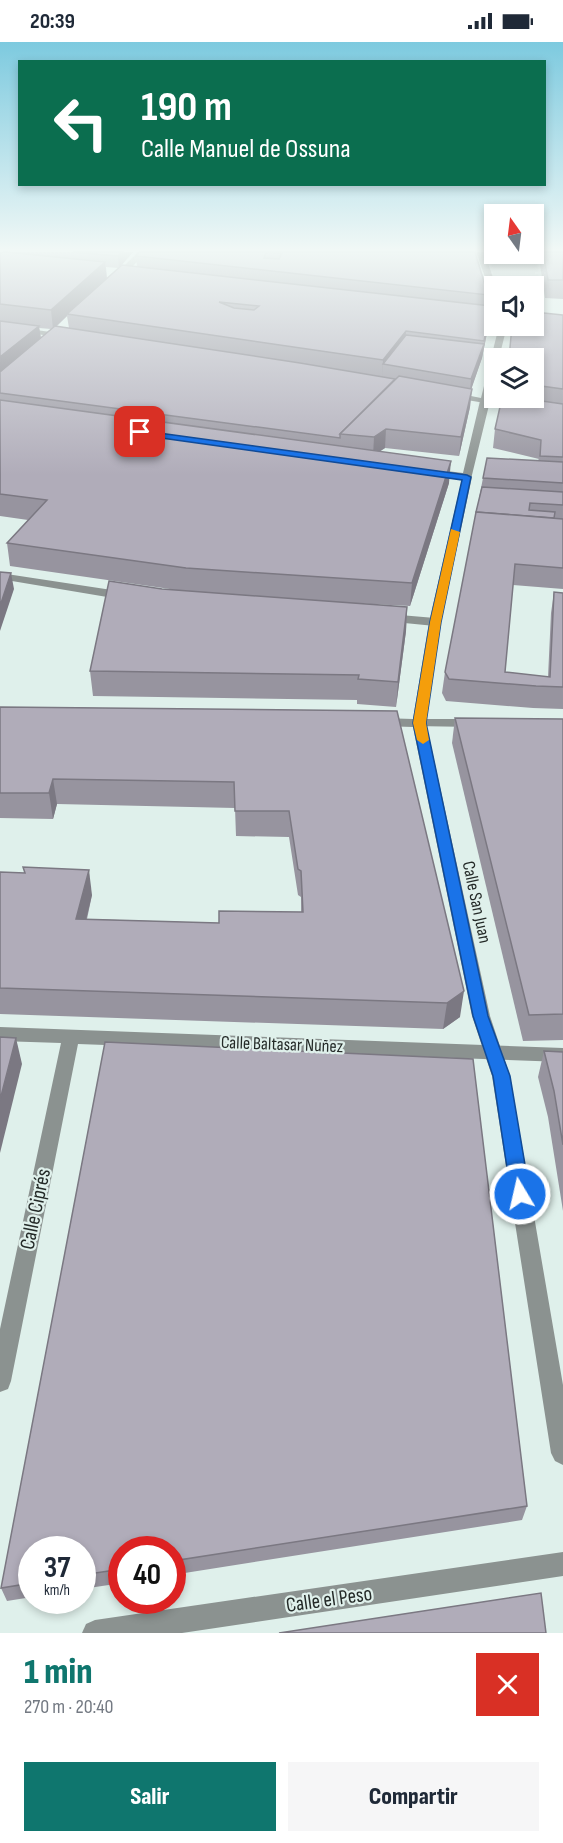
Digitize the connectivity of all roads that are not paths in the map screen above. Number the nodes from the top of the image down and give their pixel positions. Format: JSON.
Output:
{"nodes":[{"id":1,"x":0,"y":327,"type":"edge"},
{"id":2,"x":64,"y":327,"type":"edge"},
{"id":3,"x":56,"y":335,"type":"junction"},
{"id":4,"x":80,"y":338,"type":"edge"},
{"id":5,"x":48,"y":342,"type":"edge"},
{"id":6,"x":439,"y":394,"type":"edge"},
{"id":7,"x":484,"y":401,"type":"edge"},
{"id":8,"x":484,"y":405,"type":"edge"},
{"id":9,"x":524,"y":408,"type":"edge"},
{"id":10,"x":530,"y":409,"type":"edge"},
{"id":11,"x":420,"y":471,"type":"edge"},
{"id":12,"x":467,"y":477,"type":"junction"},
{"id":13,"x":0,"y":576,"type":"edge"},
{"id":14,"x":134,"y":597,"type":"edge"},
{"id":15,"x":378,"y":617,"type":"edge"},
{"id":16,"x":435,"y":622,"type":"junction"},
{"id":17,"x":372,"y":722,"type":"edge"},
{"id":18,"x":420,"y":723,"type":"junction"},
{"id":19,"x":491,"y":723,"type":"edge"},
{"id":20,"x":0,"y":1034,"type":"edge"},
{"id":21,"x":70,"y":1036,"type":"junction"},
{"id":22,"x":493,"y":1052,"type":"junction"},
{"id":23,"x":563,"y":1055,"type":"edge"},
{"id":24,"x":0,"y":1381,"type":"edge"},
{"id":25,"x":563,"y":1453,"type":"edge"},
{"id":26,"x":563,"y":1564,"type":"edge"},
{"id":27,"x":95,"y":1633,"type":"edge"}],
"edges":[{"from":1,"to":3,"type":"street"},
{"from":2,"to":3,"type":"street"},
{"from":3,"to":4,"type":"street"},
{"from":3,"to":5,"type":"street"},
{"from":6,"to":7,"type":"street"},
{"from":8,"to":12,"type":"street","name":"Calle San Juan"},
{"from":9,"to":10,"type":"street"},
{"from":11,"to":12,"type":"street"},
{"from":12,"to":16,"type":"street","name":"Calle San Juan"},
{"from":13,"to":14,"type":"street"},
{"from":15,"to":16,"type":"street"},
{"from":16,"to":18,"type":"street","name":"Calle San Juan"},
{"from":17,"to":18,"type":"street"},
{"from":18,"to":19,"type":"street"},
{"from":18,"to":22,"type":"street","name":"Calle San Juan"},
{"from":20,"to":21,"type":"street","name":"Calle Baltasar Nuñez"},
{"from":21,"to":22,"type":"street","name":"Calle Baltasar Nuñez"},
{"from":21,"to":24,"type":"street","name":"Calle Ciprés"},
{"from":22,"to":23,"type":"street","name":"Calle Baltasar Nuñez"},
{"from":22,"to":25,"type":"street","name":"Calle San Juan"},
{"from":26,"to":27,"type":"street","name":"Calle el Peso"}]}
